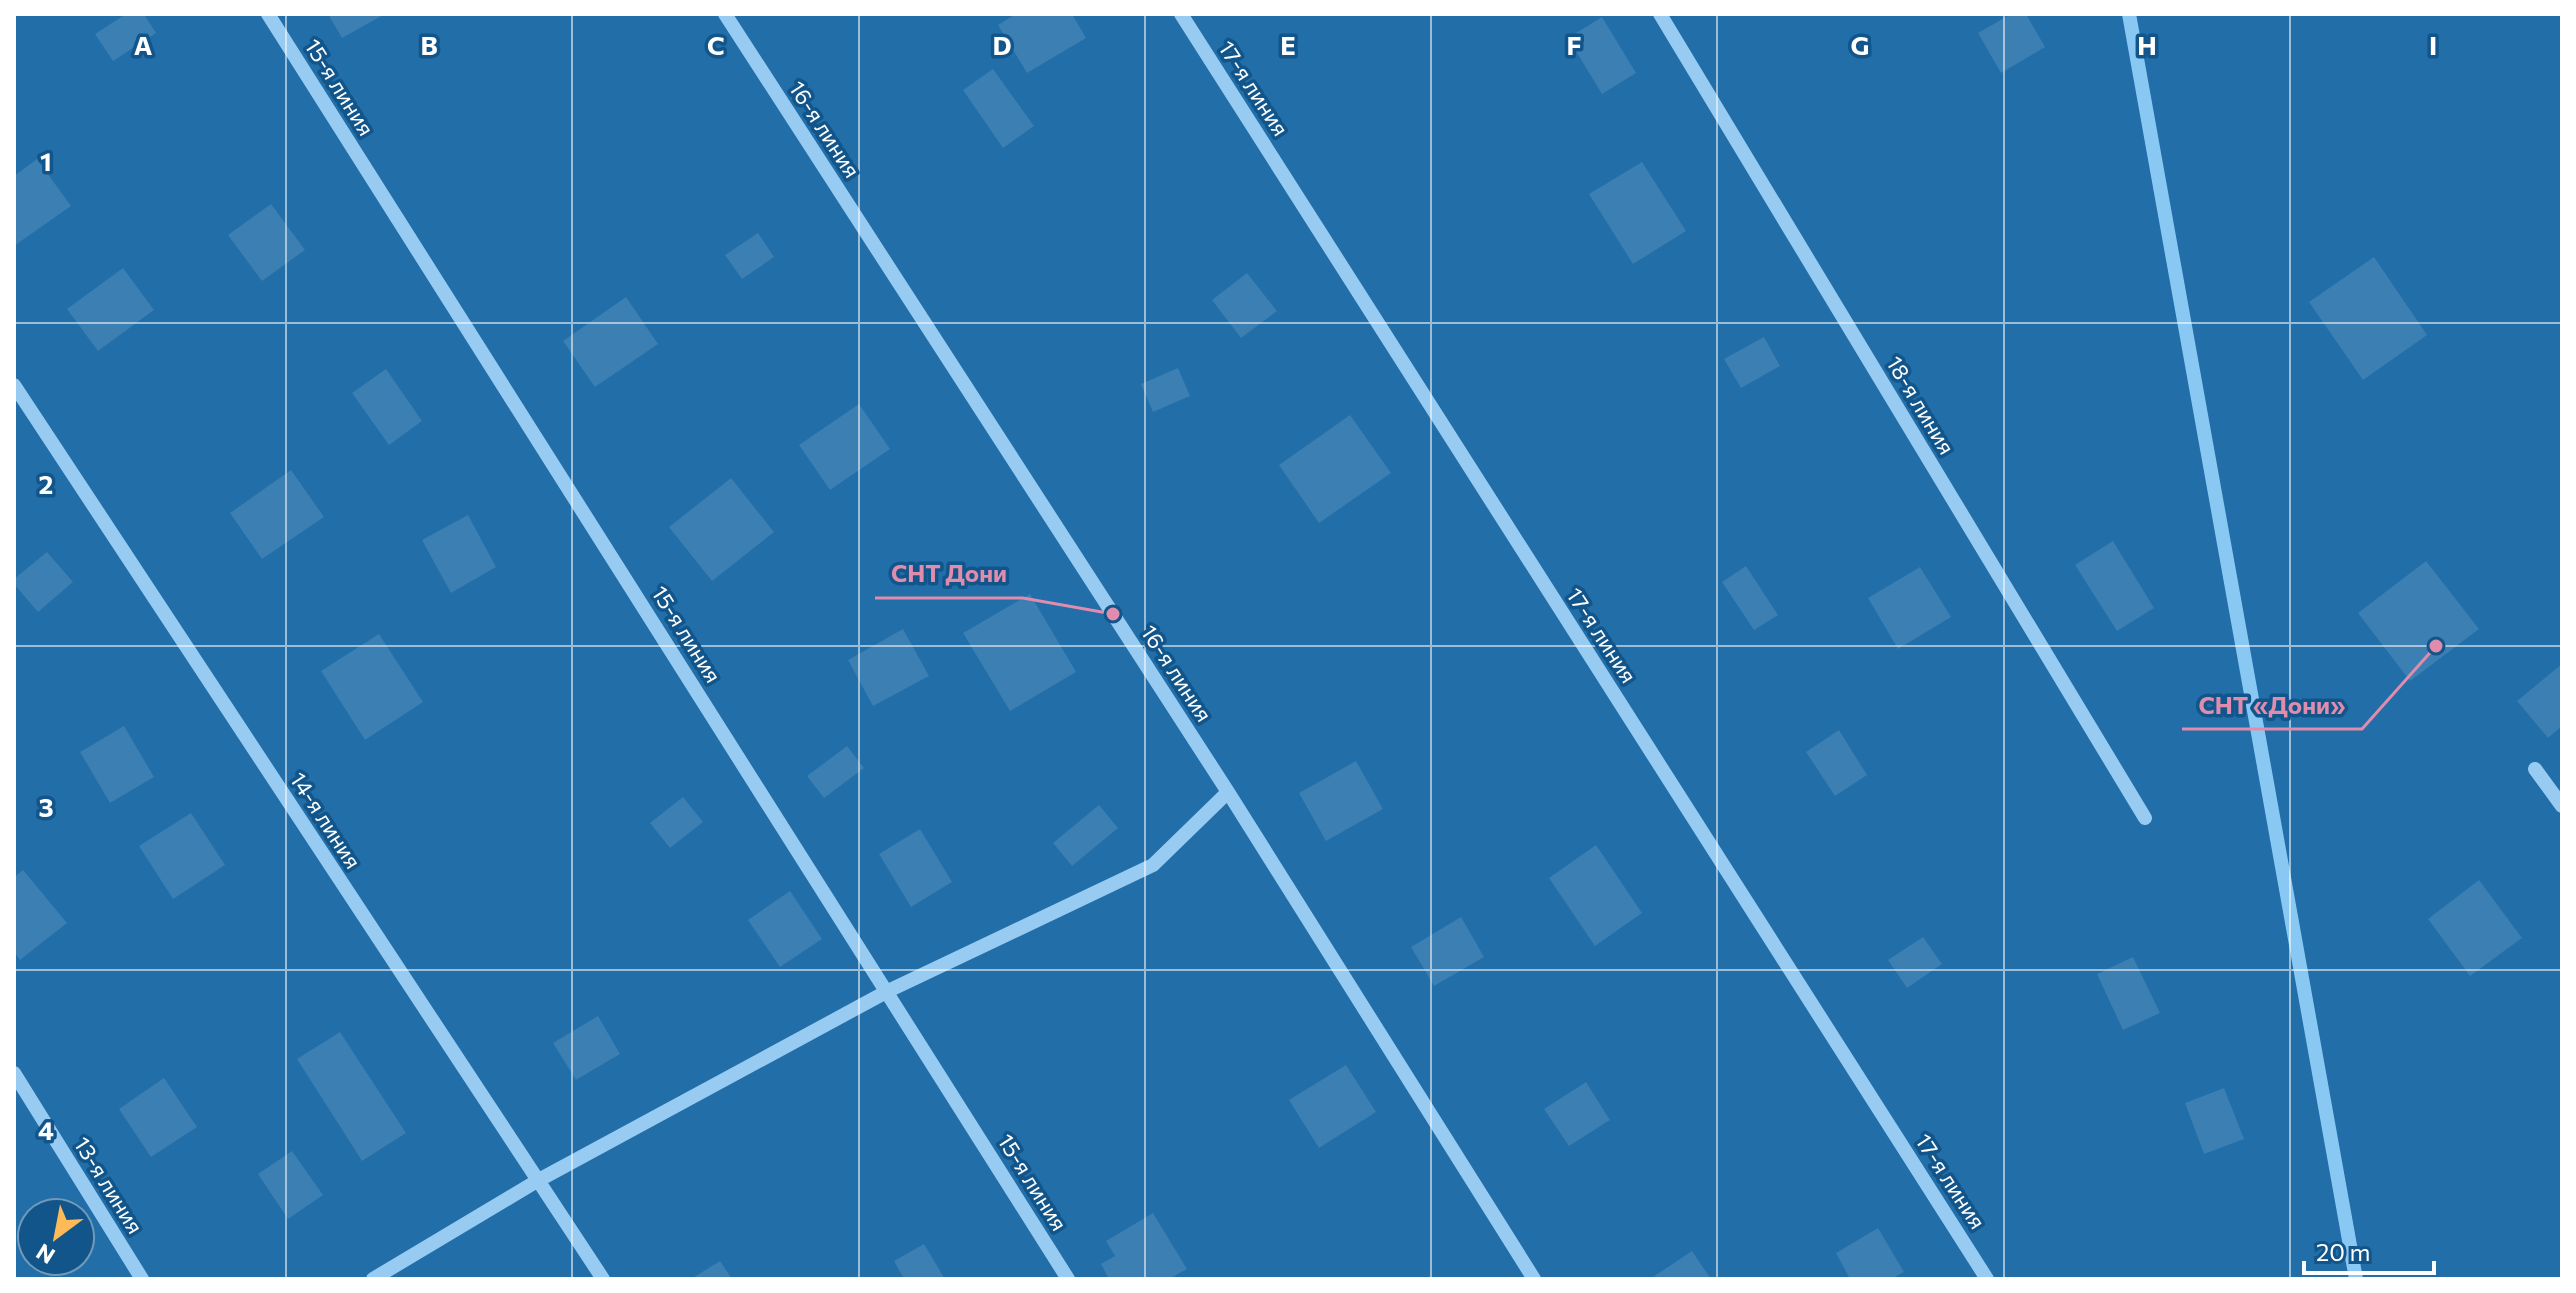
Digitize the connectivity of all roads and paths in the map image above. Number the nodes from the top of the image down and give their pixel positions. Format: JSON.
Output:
{"nodes":[{"id":1,"x":268,"y":14,"type":"edge"},
{"id":2,"x":725,"y":14,"type":"edge"},
{"id":3,"x":1181,"y":14,"type":"edge"},
{"id":4,"x":1660,"y":14,"type":"edge"},
{"id":5,"x":14,"y":385,"type":"edge"},
{"id":6,"x":2535,"y":769,"type":"dead end"},
{"id":7,"x":1228,"y":792,"type":"junction"},
{"id":8,"x":2562,"y":806,"type":"edge"},
{"id":9,"x":2145,"y":818,"type":"dead end"},
{"id":10,"x":888,"y":991,"type":"junction"},
{"id":11,"x":14,"y":1073,"type":"edge"},
{"id":12,"x":537,"y":1181,"type":"junction"},
{"id":13,"x":142,"y":1279,"type":"edge"},
{"id":14,"x":373,"y":1279,"type":"edge"},
{"id":15,"x":603,"y":1279,"type":"edge"},
{"id":16,"x":1068,"y":1279,"type":"edge"},
{"id":17,"x":1534,"y":1279,"type":"edge"},
{"id":18,"x":1987,"y":1279,"type":"edge"}],
"edges":[{"from":1,"to":10,"type":"lane","name":"15-я линия"},
{"from":2,"to":7,"type":"lane","name":"16-я линия"},
{"from":3,"to":18,"type":"lane","name":"17-я линия"},
{"from":4,"to":9,"type":"lane","name":"18-я линия"},
{"from":5,"to":12,"type":"lane","name":"14-я линия"},
{"from":6,"to":8,"type":"lane"},
{"from":7,"to":10,"type":"lane"},
{"from":7,"to":17,"type":"lane","name":"16-я линия"},
{"from":10,"to":12,"type":"lane"},
{"from":10,"to":16,"type":"lane","name":"15-я линия"},
{"from":11,"to":13,"type":"lane","name":"13-я линия"},
{"from":12,"to":14,"type":"lane"},
{"from":12,"to":15,"type":"lane","name":"14-я линия"}]}
